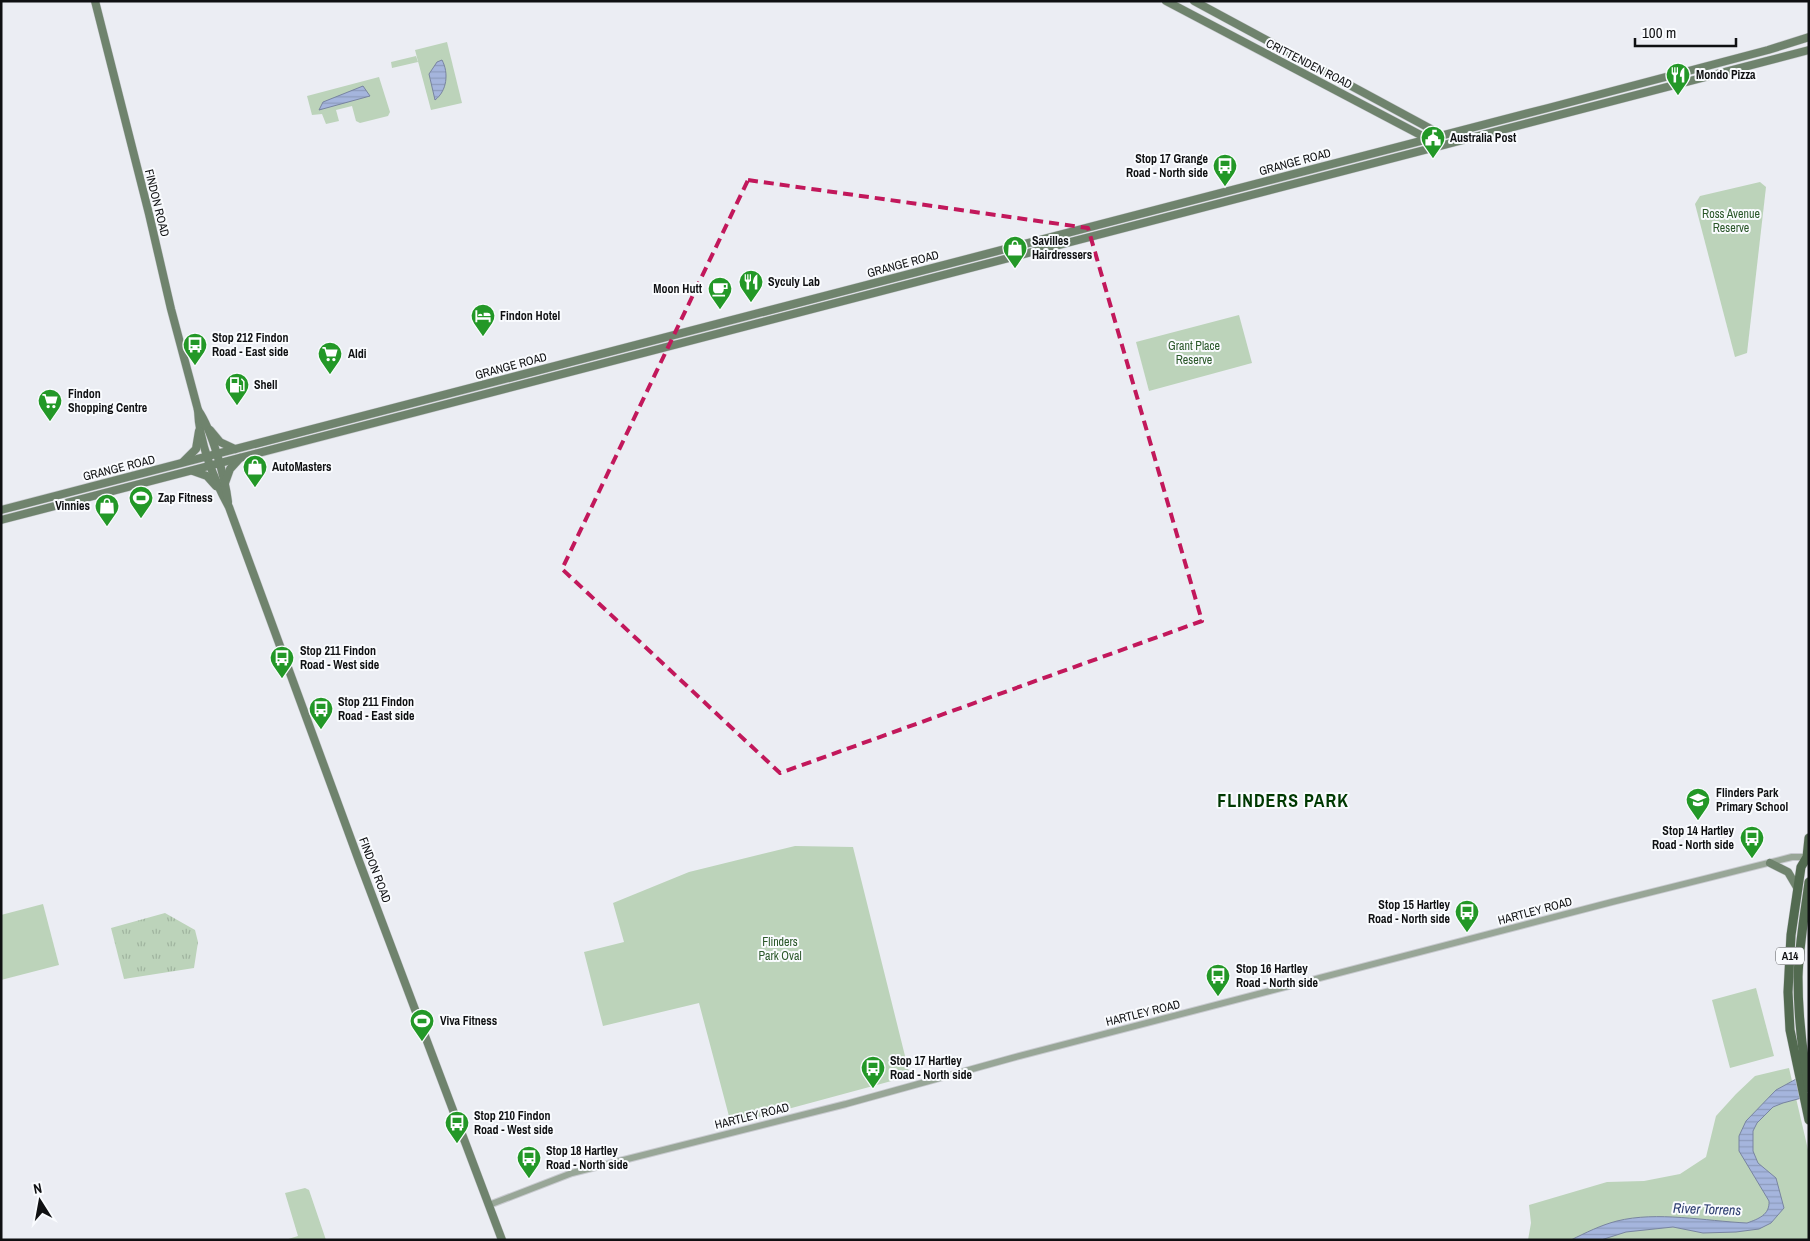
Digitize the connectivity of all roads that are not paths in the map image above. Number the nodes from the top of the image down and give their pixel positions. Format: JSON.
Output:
{"nodes":[{"id":1,"x":94,"y":1,"type":"edge"},
{"id":2,"x":1166,"y":1,"type":"edge"},
{"id":3,"x":1194,"y":1,"type":"edge"},
{"id":4,"x":1809,"y":37,"type":"edge"},
{"id":5,"x":1809,"y":50,"type":"edge"},
{"id":6,"x":1409,"y":128,"type":"junction"},
{"id":7,"x":1442,"y":135,"type":"junction"},
{"id":8,"x":1429,"y":138,"type":"junction"},
{"id":9,"x":1404,"y":145,"type":"junction"},
{"id":10,"x":1440,"y":146,"type":"junction"},
{"id":11,"x":204,"y":427,"type":"junction"},
{"id":12,"x":234,"y":449,"type":"junction"},
{"id":13,"x":212,"y":455,"type":"junction"},
{"id":14,"x":240,"y":458,"type":"junction"},
{"id":15,"x":182,"y":463,"type":"junction"},
{"id":16,"x":215,"y":465,"type":"junction"},
{"id":17,"x":193,"y":471,"type":"junction"},
{"id":18,"x":222,"y":485,"type":"junction"},
{"id":19,"x":68,"y":492,"type":"junction"},
{"id":20,"x":74,"y":502,"type":"junction"},
{"id":21,"x":63,"y":504,"type":"junction"},
{"id":22,"x":1,"y":510,"type":"edge"},
{"id":23,"x":1,"y":520,"type":"edge"},
{"id":24,"x":1809,"y":838,"type":"edge"},
{"id":25,"x":1808,"y":859,"type":"edge"},
{"id":26,"x":1770,"y":863,"type":"junction"},
{"id":27,"x":1809,"y":882,"type":"edge"},
{"id":28,"x":1798,"y":890,"type":"junction"},
{"id":29,"x":1809,"y":1088,"type":"edge"},
{"id":30,"x":1809,"y":1120,"type":"edge"},
{"id":31,"x":489,"y":1204,"type":"junction"},
{"id":32,"x":502,"y":1240,"type":"edge"}],
"edges":[{"from":1,"to":11,"type":"main road","name":"FINDON ROAD"},
{"from":2,"to":6,"type":"main road","name":"CRITTENDEN ROAD"},
{"from":3,"to":7,"type":"main road","name":"CRITTENDEN ROAD"},
{"from":4,"to":7,"type":"main road","name":"GRANGE ROAD"},
{"from":5,"to":10,"type":"main road","name":"GRANGE ROAD"},
{"from":6,"to":8,"type":"main road","name":"CRITTENDEN ROAD"},
{"from":6,"to":9,"type":"main road"},
{"from":7,"to":8,"type":"main road","name":"GRANGE ROAD"},
{"from":7,"to":10,"type":"main road"},
{"from":8,"to":9,"type":"main road","name":"GRANGE ROAD"},
{"from":8,"to":10,"type":"main road","name":"CRITTENDEN ROAD"},
{"from":9,"to":12,"type":"main road","name":"GRANGE ROAD"},
{"from":10,"to":14,"type":"main road","name":"GRANGE ROAD"},
{"from":11,"to":12,"type":"main road"},
{"from":11,"to":13,"type":"main road","name":"FINDON ROAD"},
{"from":11,"to":15,"type":"main road"},
{"from":12,"to":13,"type":"main road","name":"GRANGE ROAD"},
{"from":13,"to":15,"type":"main road","name":"GRANGE ROAD"},
{"from":13,"to":16,"type":"main road","name":"FINDON ROAD"},
{"from":14,"to":16,"type":"main road","name":"GRANGE ROAD"},
{"from":14,"to":18,"type":"main road"},
{"from":15,"to":19,"type":"main road","name":"GRANGE ROAD"},
{"from":16,"to":17,"type":"main road","name":"GRANGE ROAD"},
{"from":16,"to":18,"type":"main road","name":"FINDON ROAD"},
{"from":17,"to":18,"type":"main road"},
{"from":17,"to":20,"type":"main road","name":"GRANGE ROAD"},
{"from":18,"to":31,"type":"main road","name":"FINDON ROAD"},
{"from":19,"to":20,"type":"main road"},
{"from":19,"to":21,"type":"main road"},
{"from":19,"to":22,"type":"main road","name":"GRANGE ROAD"},
{"from":20,"to":21,"type":"main road","name":"GRANGE ROAD"},
{"from":21,"to":23,"type":"main road","name":"GRANGE ROAD"},
{"from":24,"to":25,"type":"main road","number":"A14"},
{"from":25,"to":26,"type":"street","name":"HARTLEY ROAD"},
{"from":25,"to":28,"type":"main road","number":"A14"},
{"from":26,"to":28,"type":"main road"},
{"from":26,"to":31,"type":"street","name":"HARTLEY ROAD"},
{"from":27,"to":29,"type":"main road","number":"A14"},
{"from":28,"to":30,"type":"main road","number":"A14"},
{"from":31,"to":32,"type":"main road","name":"FINDON ROAD"}]}
